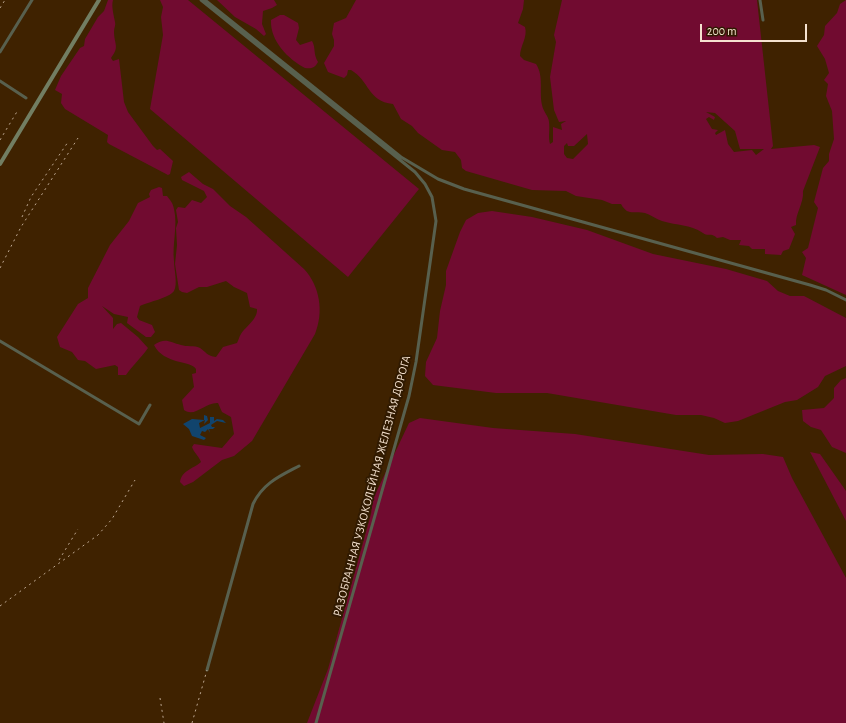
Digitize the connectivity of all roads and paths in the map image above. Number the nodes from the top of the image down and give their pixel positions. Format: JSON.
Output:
{"nodes":[{"id":1,"x":32,"y":0,"type":"edge"},
{"id":2,"x":99,"y":0,"type":"edge"},
{"id":3,"x":201,"y":0,"type":"edge"},
{"id":4,"x":205,"y":0,"type":"edge"},
{"id":5,"x":760,"y":0,"type":"edge"},
{"id":6,"x":763,"y":20,"type":"dead end"},
{"id":7,"x":0,"y":52,"type":"edge"},
{"id":8,"x":0,"y":81,"type":"edge"},
{"id":9,"x":26,"y":98,"type":"dead end"},
{"id":10,"x":0,"y":164,"type":"edge"},
{"id":11,"x":846,"y":300,"type":"edge"},
{"id":12,"x":0,"y":341,"type":"edge"},
{"id":13,"x":150,"y":405,"type":"dead end"},
{"id":14,"x":299,"y":466,"type":"dead end"},
{"id":15,"x":207,"y":670,"type":"dead end"},
{"id":16,"x":316,"y":723,"type":"edge"}],
"edges":[{"from":1,"to":7,"type":"street"},
{"from":2,"to":10,"type":"main road"},
{"from":3,"to":16,"type":"street","name":"РАЗОБРАННАЯ УЗКОКОЛЕЙНАЯ ЖЕЛЕЗНАЯ ДОРОГА"},
{"from":4,"to":11,"type":"street"},
{"from":5,"to":6,"type":"street"},
{"from":8,"to":9,"type":"street"},
{"from":12,"to":13,"type":"street"},
{"from":14,"to":15,"type":"street"}]}
